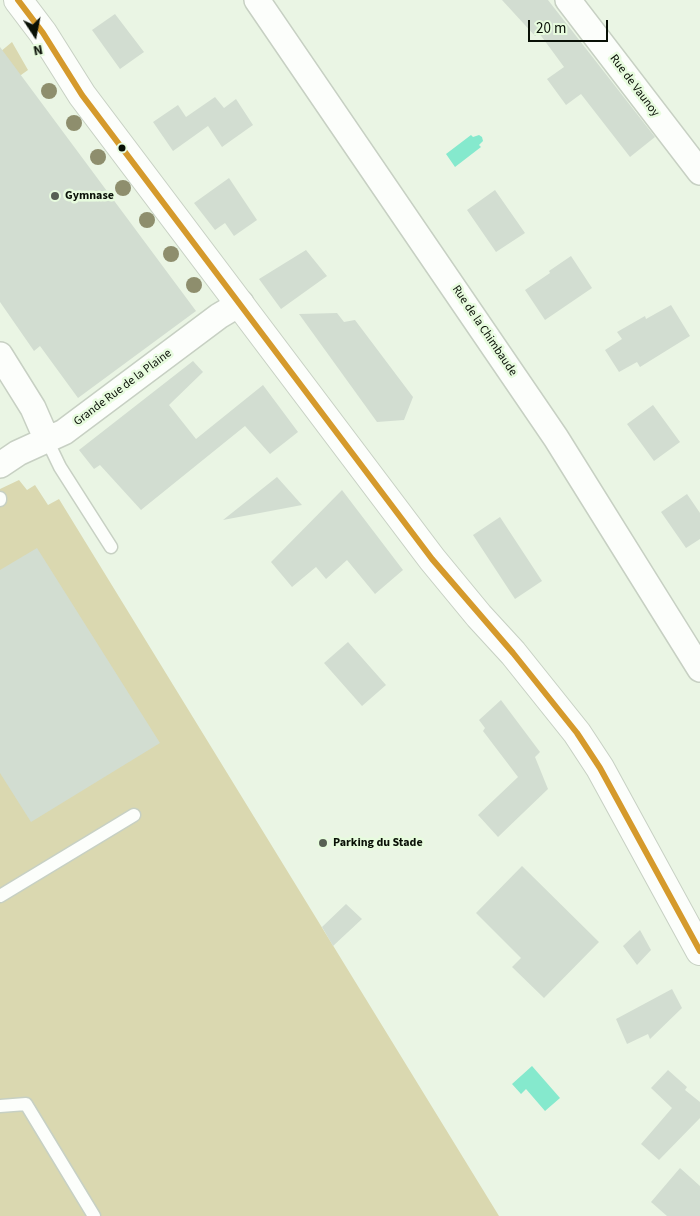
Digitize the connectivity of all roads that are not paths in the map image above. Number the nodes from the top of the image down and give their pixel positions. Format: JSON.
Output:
{"nodes":[{"id":1,"x":18,"y":0,"type":"edge"},
{"id":2,"x":257,"y":0,"type":"edge"},
{"id":3,"x":568,"y":0,"type":"edge"},
{"id":4,"x":700,"y":172,"type":"edge"},
{"id":5,"x":241,"y":303,"type":"junction"},
{"id":6,"x":0,"y":356,"type":"edge"},
{"id":7,"x":47,"y":440,"type":"junction"},
{"id":8,"x":0,"y":465,"type":"edge"},
{"id":9,"x":111,"y":547,"type":"dead end"},
{"id":10,"x":700,"y":669,"type":"edge"},
{"id":11,"x":134,"y":815,"type":"dead end"},
{"id":12,"x":0,"y":896,"type":"edge"},
{"id":13,"x":700,"y":951,"type":"edge"},
{"id":14,"x":0,"y":1106,"type":"edge"},
{"id":15,"x":94,"y":1216,"type":"edge"}],
"edges":[{"from":1,"to":5,"type":"main road"},
{"from":2,"to":10,"type":"street","name":"Rue de la Chimbaude"},
{"from":3,"to":4,"type":"street","name":"Rue de Vaunoy"},
{"from":5,"to":7,"type":"street","name":"Grande Rue de la Plaine"},
{"from":5,"to":13,"type":"main road"},
{"from":6,"to":7,"type":"street"},
{"from":7,"to":8,"type":"street","name":"Grande Rue de la Plaine"},
{"from":7,"to":9,"type":"lane"},
{"from":11,"to":12,"type":"lane"},
{"from":14,"to":15,"type":"lane"}]}
